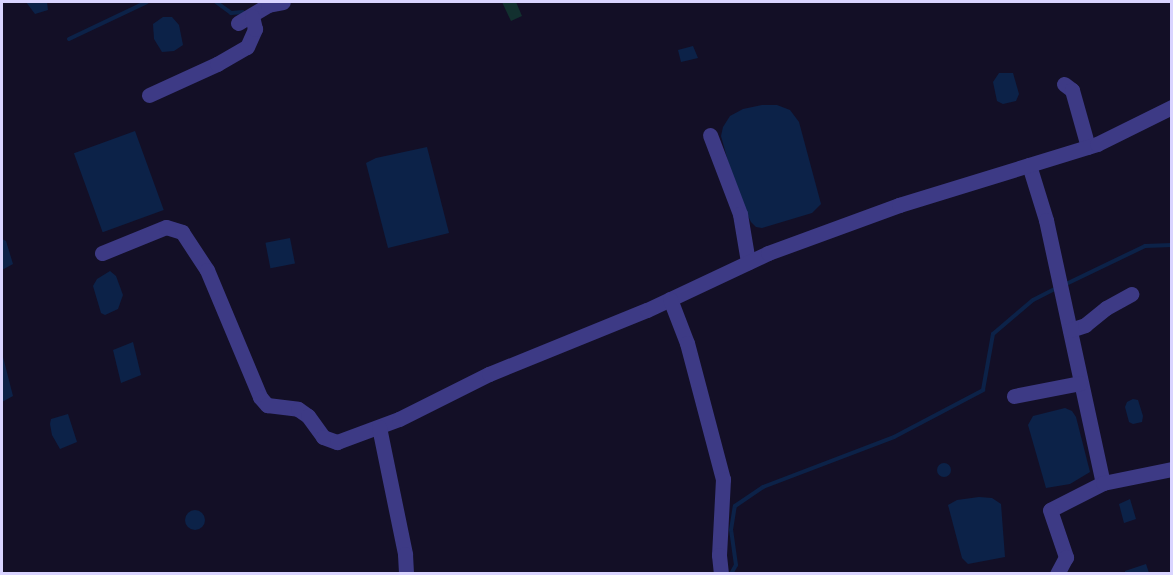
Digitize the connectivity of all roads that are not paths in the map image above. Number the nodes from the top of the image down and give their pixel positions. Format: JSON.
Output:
{"nodes":[{"id":1,"x":283,"y":2,"type":"edge"},
{"id":2,"x":252,"y":16,"type":"junction"},
{"id":3,"x":238,"y":23,"type":"dead end"},
{"id":4,"x":1064,"y":84,"type":"dead end"},
{"id":5,"x":149,"y":95,"type":"dead end"},
{"id":6,"x":1172,"y":107,"type":"edge"},
{"id":7,"x":710,"y":135,"type":"dead end"},
{"id":8,"x":1088,"y":147,"type":"junction"},
{"id":9,"x":1029,"y":165,"type":"junction"},
{"id":10,"x":102,"y":253,"type":"dead end"},
{"id":11,"x":748,"y":262,"type":"junction"},
{"id":12,"x":1131,"y":294,"type":"dead end"},
{"id":13,"x":670,"y":299,"type":"junction"},
{"id":14,"x":1070,"y":330,"type":"junction"},
{"id":15,"x":1080,"y":382,"type":"junction"},
{"id":16,"x":1014,"y":396,"type":"dead end"},
{"id":17,"x":379,"y":427,"type":"junction"},
{"id":18,"x":1172,"y":468,"type":"edge"},
{"id":19,"x":1103,"y":483,"type":"junction"},
{"id":20,"x":406,"y":573,"type":"edge"},
{"id":21,"x":721,"y":573,"type":"edge"},
{"id":22,"x":1057,"y":573,"type":"edge"}],
"edges":[{"from":1,"to":2,"type":"street"},
{"from":2,"to":3,"type":"street"},
{"from":2,"to":5,"type":"street"},
{"from":4,"to":8,"type":"street"},
{"from":6,"to":8,"type":"street"},
{"from":7,"to":11,"type":"street"},
{"from":8,"to":9,"type":"street"},
{"from":9,"to":11,"type":"street"},
{"from":9,"to":14,"type":"street"},
{"from":10,"to":17,"type":"street"},
{"from":11,"to":13,"type":"street"},
{"from":12,"to":14,"type":"street"},
{"from":13,"to":17,"type":"street"},
{"from":13,"to":21,"type":"street"},
{"from":14,"to":15,"type":"street"},
{"from":15,"to":16,"type":"street"},
{"from":15,"to":19,"type":"street"},
{"from":17,"to":20,"type":"street"},
{"from":18,"to":19,"type":"street"},
{"from":19,"to":22,"type":"street"}]}
